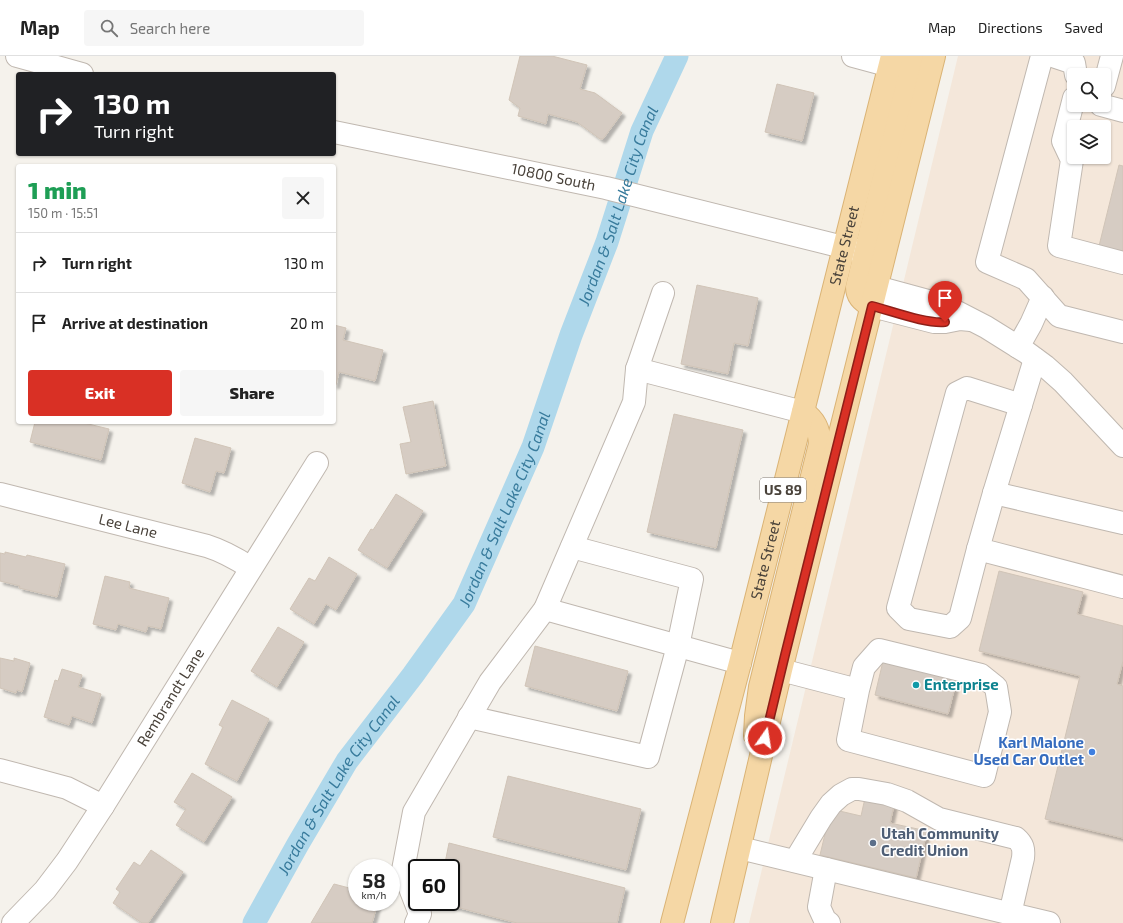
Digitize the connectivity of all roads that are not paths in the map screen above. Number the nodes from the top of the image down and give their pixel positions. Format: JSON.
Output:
{"nodes":[{"id":1,"x":18,"y":56,"type":"edge"},
{"id":2,"x":853,"y":56,"type":"edge"},
{"id":3,"x":913,"y":56,"type":"edge"},
{"id":4,"x":934,"y":56,"type":"edge"},
{"id":5,"x":1042,"y":56,"type":"edge"},
{"id":6,"x":1053,"y":56,"type":"edge"},
{"id":7,"x":1112,"y":56,"type":"edge"},
{"id":8,"x":891,"y":61,"type":"edge"},
{"id":9,"x":1075,"y":68,"type":"edge"},
{"id":10,"x":1109,"y":68,"type":"edge"},
{"id":11,"x":75,"y":72,"type":"edge"},
{"id":12,"x":1111,"y":108,"type":"edge"},
{"id":13,"x":1123,"y":111,"type":"edge"},
{"id":14,"x":1070,"y":112,"type":"edge"},
{"id":15,"x":336,"y":132,"type":"edge"},
{"id":16,"x":854,"y":250,"type":"junction"},
{"id":17,"x":1123,"y":263,"type":"edge"},
{"id":18,"x":663,"y":293,"type":"dead end"},
{"id":19,"x":874,"y":297,"type":"junction"},
{"id":20,"x":1042,"y":297,"type":"junction"},
{"id":21,"x":1123,"y":332,"type":"edge"},
{"id":22,"x":1026,"y":353,"type":"junction"},
{"id":23,"x":637,"y":369,"type":"junction"},
{"id":24,"x":1021,"y":405,"type":"junction"},
{"id":25,"x":803,"y":412,"type":"junction"},
{"id":26,"x":1123,"y":446,"type":"edge"},
{"id":27,"x":317,"y":463,"type":"dead end"},
{"id":28,"x":994,"y":493,"type":"junction"},
{"id":29,"x":0,"y":494,"type":"edge"},
{"id":30,"x":1123,"y":523,"type":"edge"},
{"id":31,"x":572,"y":547,"type":"junction"},
{"id":32,"x":978,"y":549,"type":"junction"},
{"id":33,"x":251,"y":568,"type":"junction"},
{"id":34,"x":1123,"y":586,"type":"edge"},
{"id":35,"x":545,"y":609,"type":"junction"},
{"id":36,"x":678,"y":646,"type":"junction"},
{"id":37,"x":740,"y":663,"type":"junction"},
{"id":38,"x":781,"y":670,"type":"junction"},
{"id":39,"x":858,"y":690,"type":"junction"},
{"id":40,"x":469,"y":717,"type":"junction"},
{"id":41,"x":0,"y":770,"type":"edge"},
{"id":42,"x":756,"y":779,"type":"junction"},
{"id":43,"x":103,"y":806,"type":"junction"},
{"id":44,"x":740,"y":848,"type":"junction"},
{"id":45,"x":795,"y":861,"type":"junction"},
{"id":46,"x":826,"y":869,"type":"junction"},
{"id":47,"x":1016,"y":918,"type":"edge"},
{"id":48,"x":13,"y":923,"type":"edge"},
{"id":49,"x":416,"y":923,"type":"edge"},
{"id":50,"x":672,"y":923,"type":"edge"},
{"id":51,"x":722,"y":923,"type":"edge"},
{"id":52,"x":829,"y":923,"type":"edge"},
{"id":53,"x":1049,"y":923,"type":"edge"}],
"edges":[{"from":1,"to":11,"type":"street"},
{"from":2,"to":8,"type":"street"},
{"from":3,"to":16,"type":"main road"},
{"from":4,"to":19,"type":"main road","number":"US 89"},
{"from":5,"to":20,"type":"street"},
{"from":6,"to":9,"type":"street"},
{"from":7,"to":10,"type":"street"},
{"from":8,"to":16,"type":"main road","name":"State Street","number":"US 89"},
{"from":12,"to":13,"type":"street"},
{"from":14,"to":17,"type":"street"},
{"from":15,"to":16,"type":"street","name":"10800 South"},
{"from":16,"to":19,"type":"main road"},
{"from":16,"to":25,"type":"main road","name":"State Street","number":"US 89"},
{"from":18,"to":23,"type":"street"},
{"from":19,"to":22,"type":"street"},
{"from":19,"to":38,"type":"main road","number":"US 89"},
{"from":20,"to":21,"type":"street"},
{"from":20,"to":22,"type":"street"},
{"from":22,"to":24,"type":"street"},
{"from":22,"to":26,"type":"street"},
{"from":23,"to":25,"type":"street"},
{"from":23,"to":31,"type":"street"},
{"from":24,"to":28,"type":"street"},
{"from":24,"to":32,"type":"street"},
{"from":25,"to":37,"type":"main road","name":"State Street","number":"US 89"},
{"from":25,"to":42,"type":"main road"},
{"from":27,"to":33,"type":"street","name":"Rembrandt Lane"},
{"from":28,"to":30,"type":"street"},
{"from":28,"to":32,"type":"street"},
{"from":29,"to":33,"type":"street","name":"Lee Lane"},
{"from":31,"to":35,"type":"street"},
{"from":31,"to":36,"type":"street"},
{"from":32,"to":34,"type":"street"},
{"from":33,"to":43,"type":"street","name":"Rembrandt Lane"},
{"from":35,"to":36,"type":"street"},
{"from":35,"to":40,"type":"street"},
{"from":36,"to":37,"type":"street"},
{"from":36,"to":40,"type":"street"},
{"from":37,"to":50,"type":"main road","name":"State Street","number":"US 89"},
{"from":38,"to":39,"type":"street"},
{"from":38,"to":42,"type":"main road","number":"US 89"},
{"from":39,"to":39,"type":"street"},
{"from":40,"to":49,"type":"street"},
{"from":41,"to":43,"type":"street"},
{"from":42,"to":44,"type":"main road","number":"US 89"},
{"from":43,"to":48,"type":"street","name":"Rembrandt Lane"},
{"from":44,"to":45,"type":"street"},
{"from":44,"to":51,"type":"main road","number":"US 89"},
{"from":45,"to":46,"type":"street"},
{"from":45,"to":47,"type":"street"},
{"from":46,"to":47,"type":"street"},
{"from":46,"to":52,"type":"street"},
{"from":47,"to":53,"type":"street"}]}
